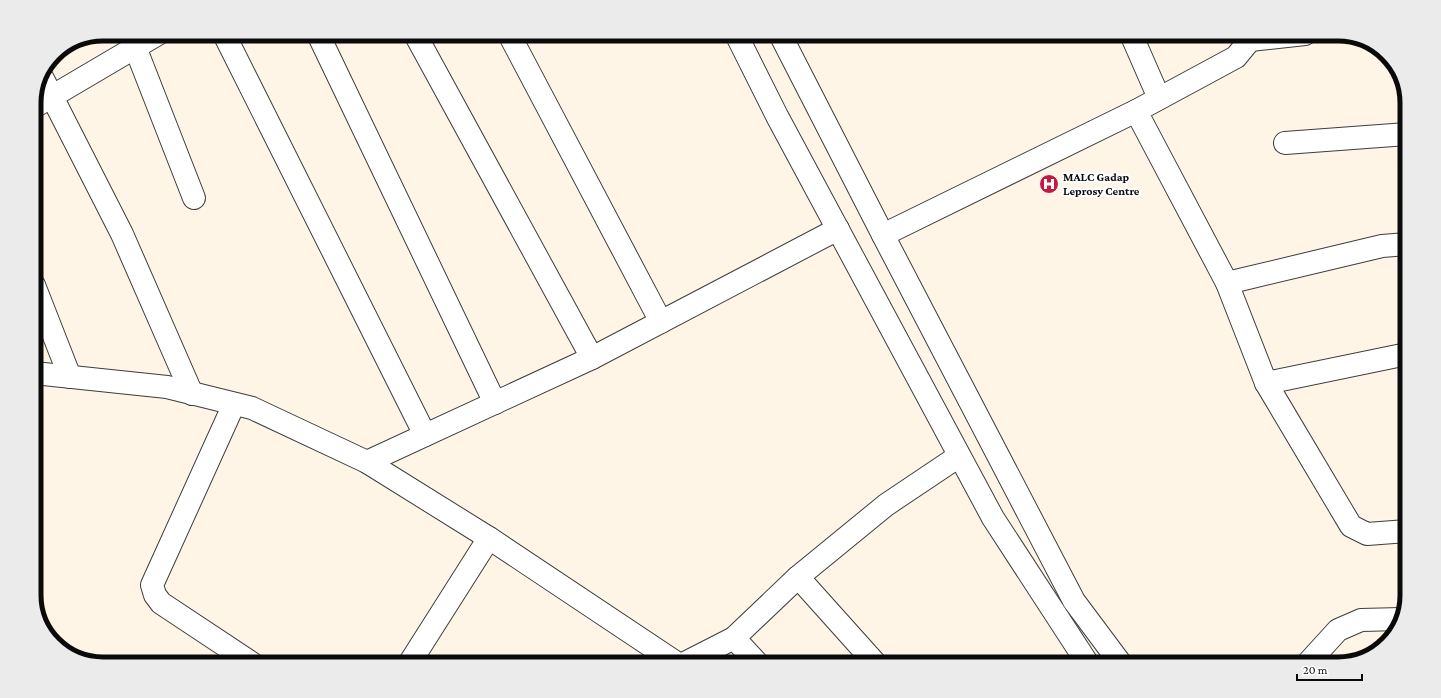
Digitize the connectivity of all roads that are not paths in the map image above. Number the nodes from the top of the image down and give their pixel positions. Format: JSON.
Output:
{"nodes":[{"id":1,"x":131,"y":41,"type":"edge"},
{"id":2,"x":133,"y":41,"type":"edge"},
{"id":3,"x":228,"y":41,"type":"edge"},
{"id":4,"x":321,"y":41,"type":"edge"},
{"id":5,"x":419,"y":41,"type":"edge"},
{"id":6,"x":513,"y":41,"type":"edge"},
{"id":7,"x":740,"y":41,"type":"edge"},
{"id":8,"x":784,"y":41,"type":"edge"},
{"id":9,"x":1134,"y":41,"type":"edge"},
{"id":10,"x":1246,"y":41,"type":"edge"},
{"id":11,"x":43,"y":94,"type":"edge"},
{"id":12,"x":1159,"y":98,"type":"junction"},
{"id":13,"x":1136,"y":111,"type":"junction"},
{"id":14,"x":1400,"y":135,"type":"edge"},
{"id":15,"x":1285,"y":143,"type":"dead end"},
{"id":16,"x":194,"y":198,"type":"dead end"},
{"id":17,"x":838,"y":229,"type":"junction"},
{"id":18,"x":883,"y":235,"type":"junction"},
{"id":19,"x":1400,"y":245,"type":"edge"},
{"id":20,"x":1227,"y":284,"type":"junction"},
{"id":21,"x":41,"y":303,"type":"edge"},
{"id":22,"x":661,"y":322,"type":"junction"},
{"id":23,"x":1400,"y":355,"type":"edge"},
{"id":24,"x":592,"y":358,"type":"junction"},
{"id":25,"x":41,"y":375,"type":"edge"},
{"id":26,"x":70,"y":377,"type":"junction"},
{"id":27,"x":1266,"y":383,"type":"junction"},
{"id":28,"x":192,"y":394,"type":"junction"},
{"id":29,"x":496,"y":403,"type":"junction"},
{"id":30,"x":234,"y":404,"type":"junction"},
{"id":31,"x":425,"y":435,"type":"junction"},
{"id":32,"x":959,"y":456,"type":"junction"},
{"id":33,"x":367,"y":462,"type":"junction"},
{"id":34,"x":1400,"y":532,"type":"edge"},
{"id":35,"x":489,"y":538,"type":"junction"},
{"id":36,"x":798,"y":577,"type":"junction"},
{"id":37,"x":1395,"y":619,"type":"edge"},
{"id":38,"x":734,"y":638,"type":"junction"},
{"id":39,"x":242,"y":657,"type":"edge"},
{"id":40,"x":412,"y":657,"type":"edge"},
{"id":41,"x":668,"y":657,"type":"edge"},
{"id":42,"x":697,"y":657,"type":"edge"},
{"id":43,"x":752,"y":657,"type":"edge"},
{"id":44,"x":870,"y":657,"type":"edge"},
{"id":45,"x":1083,"y":657,"type":"edge"},
{"id":46,"x":1116,"y":657,"type":"edge"},
{"id":47,"x":1313,"y":657,"type":"edge"}],
"edges":[{"from":1,"to":11,"type":"street"},
{"from":2,"to":16,"type":"street"},
{"from":3,"to":31,"type":"street"},
{"from":4,"to":29,"type":"street"},
{"from":5,"to":24,"type":"street"},
{"from":6,"to":22,"type":"street"},
{"from":7,"to":17,"type":"street"},
{"from":8,"to":18,"type":"street"},
{"from":9,"to":12,"type":"street"},
{"from":10,"to":12,"type":"street"},
{"from":11,"to":28,"type":"street"},
{"from":12,"to":13,"type":"street"},
{"from":13,"to":18,"type":"street"},
{"from":13,"to":20,"type":"street"},
{"from":14,"to":15,"type":"street"},
{"from":17,"to":22,"type":"street"},
{"from":17,"to":32,"type":"street"},
{"from":18,"to":46,"type":"street"},
{"from":19,"to":20,"type":"street"},
{"from":20,"to":27,"type":"street"},
{"from":21,"to":26,"type":"street"},
{"from":22,"to":24,"type":"street"},
{"from":23,"to":27,"type":"street"},
{"from":24,"to":29,"type":"street"},
{"from":25,"to":26,"type":"street"},
{"from":26,"to":28,"type":"street"},
{"from":27,"to":34,"type":"street"},
{"from":28,"to":30,"type":"street"},
{"from":29,"to":31,"type":"street"},
{"from":30,"to":33,"type":"street"},
{"from":30,"to":39,"type":"street"},
{"from":31,"to":33,"type":"street"},
{"from":32,"to":36,"type":"street"},
{"from":32,"to":45,"type":"street"},
{"from":33,"to":35,"type":"street"},
{"from":35,"to":40,"type":"street"},
{"from":35,"to":41,"type":"street"},
{"from":36,"to":38,"type":"street"},
{"from":36,"to":44,"type":"street"},
{"from":37,"to":47,"type":"street"},
{"from":38,"to":42,"type":"street"},
{"from":38,"to":43,"type":"street"}]}
